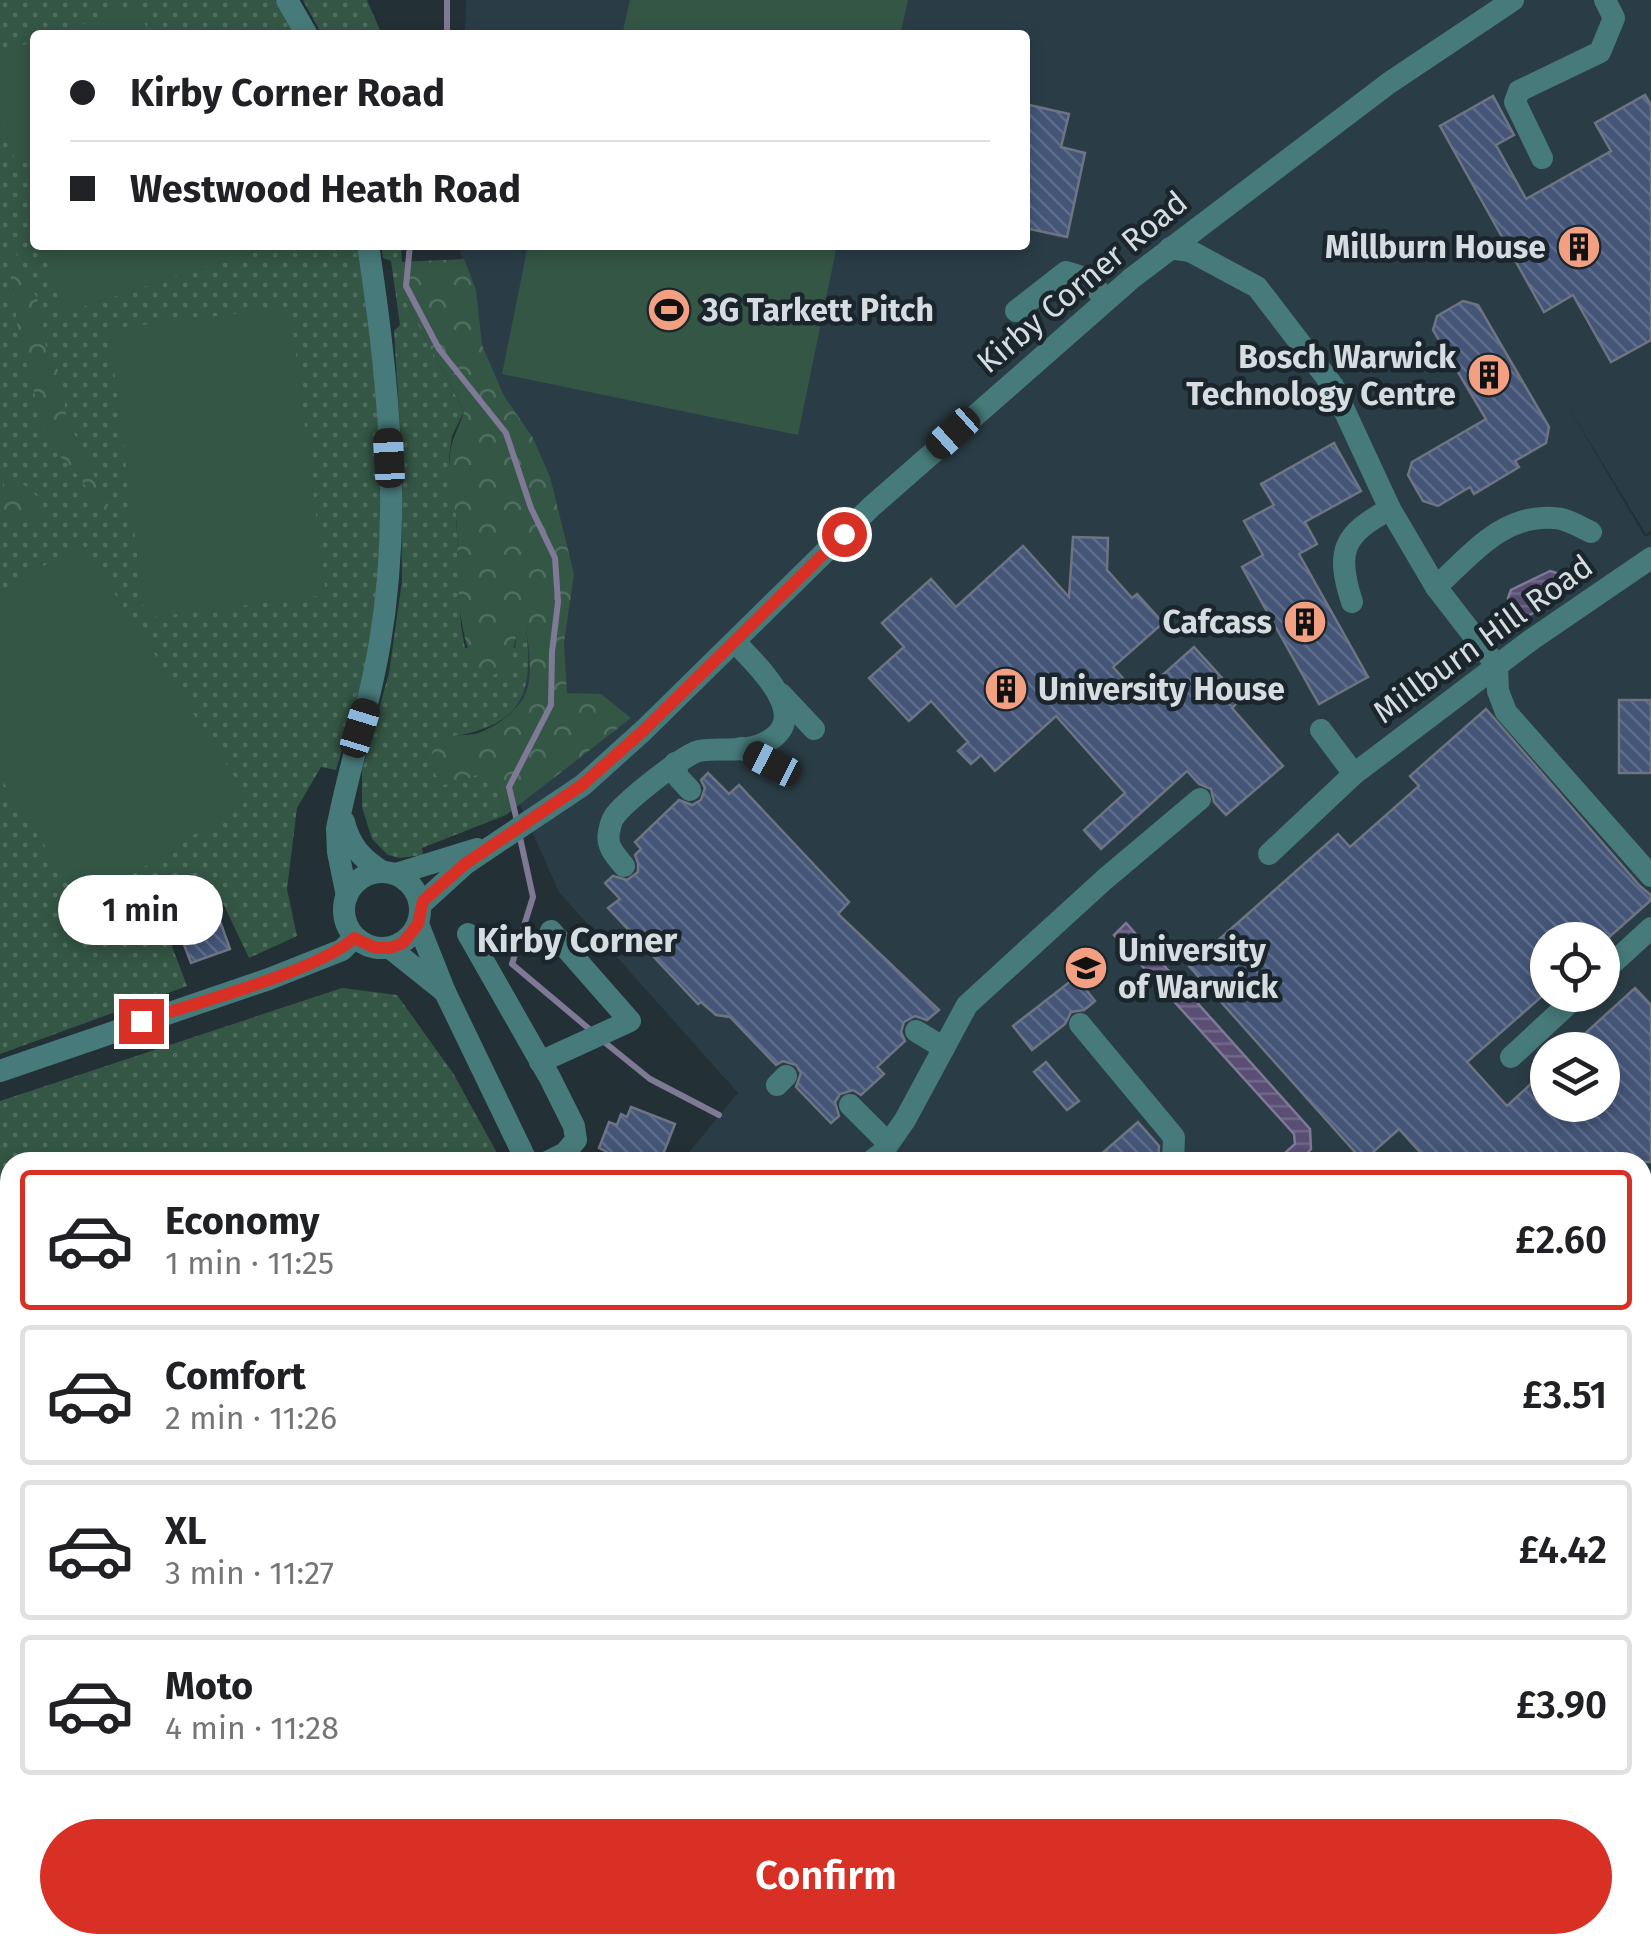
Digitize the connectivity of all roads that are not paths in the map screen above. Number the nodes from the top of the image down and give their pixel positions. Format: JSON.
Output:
{"nodes":[{"id":1,"x":287,"y":0,"type":"edge"},
{"id":2,"x":1512,"y":0,"type":"edge"},
{"id":3,"x":1605,"y":0,"type":"edge"},
{"id":4,"x":305,"y":30,"type":"edge"},
{"id":5,"x":1542,"y":158,"type":"dead end"},
{"id":6,"x":1170,"y":248,"type":"junction"},
{"id":7,"x":369,"y":250,"type":"edge"},
{"id":8,"x":1106,"y":300,"type":"junction"},
{"id":9,"x":1016,"y":311,"type":"dead end"},
{"id":10,"x":1390,"y":509,"type":"junction"},
{"id":11,"x":1591,"y":532,"type":"dead end"},
{"id":12,"x":1651,"y":558,"type":"edge"},
{"id":13,"x":1436,"y":588,"type":"junction"},
{"id":14,"x":1352,"y":602,"type":"dead end"},
{"id":15,"x":735,"y":642,"type":"junction"},
{"id":16,"x":1497,"y":666,"type":"junction"},
{"id":17,"x":781,"y":694,"type":"junction"},
{"id":18,"x":814,"y":729,"type":"dead end"},
{"id":19,"x":1321,"y":730,"type":"dead end"},
{"id":20,"x":741,"y":748,"type":"junction"},
{"id":21,"x":675,"y":762,"type":"junction"},
{"id":22,"x":776,"y":766,"type":"dead end"},
{"id":23,"x":1354,"y":774,"type":"junction"},
{"id":24,"x":690,"y":790,"type":"dead end"},
{"id":25,"x":1200,"y":799,"type":"dead end"},
{"id":26,"x":341,"y":808,"type":"junction"},
{"id":27,"x":498,"y":841,"type":"junction"},
{"id":28,"x":1269,"y":854,"type":"dead end"},
{"id":29,"x":624,"y":866,"type":"dead end"},
{"id":30,"x":389,"y":874,"type":"junction"},
{"id":31,"x":1651,"y":876,"type":"edge"},
{"id":32,"x":347,"y":896,"type":"junction"},
{"id":33,"x":419,"y":915,"type":"junction"},
{"id":34,"x":1651,"y":928,"type":"edge"},
{"id":35,"x":551,"y":931,"type":"dead end"},
{"id":36,"x":468,"y":934,"type":"dead end"},
{"id":37,"x":354,"y":938,"type":"junction"},
{"id":38,"x":390,"y":948,"type":"junction"},
{"id":39,"x":1620,"y":956,"type":"edge"},
{"id":40,"x":444,"y":992,"type":"junction"},
{"id":41,"x":1560,"y":1012,"type":"edge"},
{"id":42,"x":1080,"y":1024,"type":"dead end"},
{"id":43,"x":916,"y":1031,"type":"dead end"},
{"id":44,"x":944,"y":1048,"type":"junction"},
{"id":45,"x":1511,"y":1058,"type":"dead end"},
{"id":46,"x":540,"y":1062,"type":"junction"},
{"id":47,"x":0,"y":1071,"type":"edge"},
{"id":48,"x":850,"y":1105,"type":"dead end"},
{"id":49,"x":888,"y":1144,"type":"junction"},
{"id":50,"x":522,"y":1152,"type":"edge"},
{"id":51,"x":565,"y":1152,"type":"edge"},
{"id":52,"x":880,"y":1152,"type":"edge"},
{"id":53,"x":1173,"y":1152,"type":"edge"}],
"edges":[{"from":1,"to":4,"type":"street"},
{"from":2,"to":6,"type":"street","name":"Kirby Corner Road"},
{"from":3,"to":5,"type":"street"},
{"from":6,"to":8,"type":"street","name":"Kirby Corner Road"},
{"from":6,"to":10,"type":"street"},
{"from":7,"to":26,"type":"street"},
{"from":8,"to":9,"type":"street"},
{"from":8,"to":15,"type":"street","name":"Kirby Corner Road"},
{"from":10,"to":13,"type":"street"},
{"from":10,"to":14,"type":"street"},
{"from":11,"to":13,"type":"street"},
{"from":12,"to":16,"type":"street","name":"Millburn Hill Road"},
{"from":13,"to":16,"type":"street"},
{"from":15,"to":17,"type":"street"},
{"from":15,"to":27,"type":"street","name":"Kirby Corner Road"},
{"from":16,"to":23,"type":"street","name":"Millburn Hill Road"},
{"from":16,"to":31,"type":"street"},
{"from":17,"to":18,"type":"street"},
{"from":17,"to":20,"type":"street"},
{"from":19,"to":23,"type":"street"},
{"from":20,"to":21,"type":"street"},
{"from":20,"to":22,"type":"street"},
{"from":21,"to":24,"type":"street"},
{"from":21,"to":29,"type":"street"},
{"from":23,"to":28,"type":"street","name":"Millburn Hill Road"},
{"from":25,"to":44,"type":"street"},
{"from":26,"to":30,"type":"street"},
{"from":26,"to":32,"type":"street"},
{"from":27,"to":30,"type":"street","name":"Kirby Corner Road"},
{"from":27,"to":33,"type":"street","name":"Kirby Corner Road"},
{"from":30,"to":32,"type":"street"},
{"from":30,"to":33,"type":"street"},
{"from":32,"to":37,"type":"street"},
{"from":33,"to":38,"type":"street"},
{"from":33,"to":40,"type":"street"},
{"from":34,"to":39,"type":"street"},
{"from":35,"to":46,"type":"street"},
{"from":36,"to":46,"type":"street"},
{"from":37,"to":38,"type":"street"},
{"from":37,"to":47,"type":"street"},
{"from":38,"to":40,"type":"street"},
{"from":40,"to":50,"type":"street"},
{"from":41,"to":45,"type":"street"},
{"from":42,"to":53,"type":"street"},
{"from":43,"to":44,"type":"street"},
{"from":44,"to":49,"type":"street"},
{"from":46,"to":51,"type":"street"},
{"from":48,"to":49,"type":"street"},
{"from":49,"to":52,"type":"street"}]}
